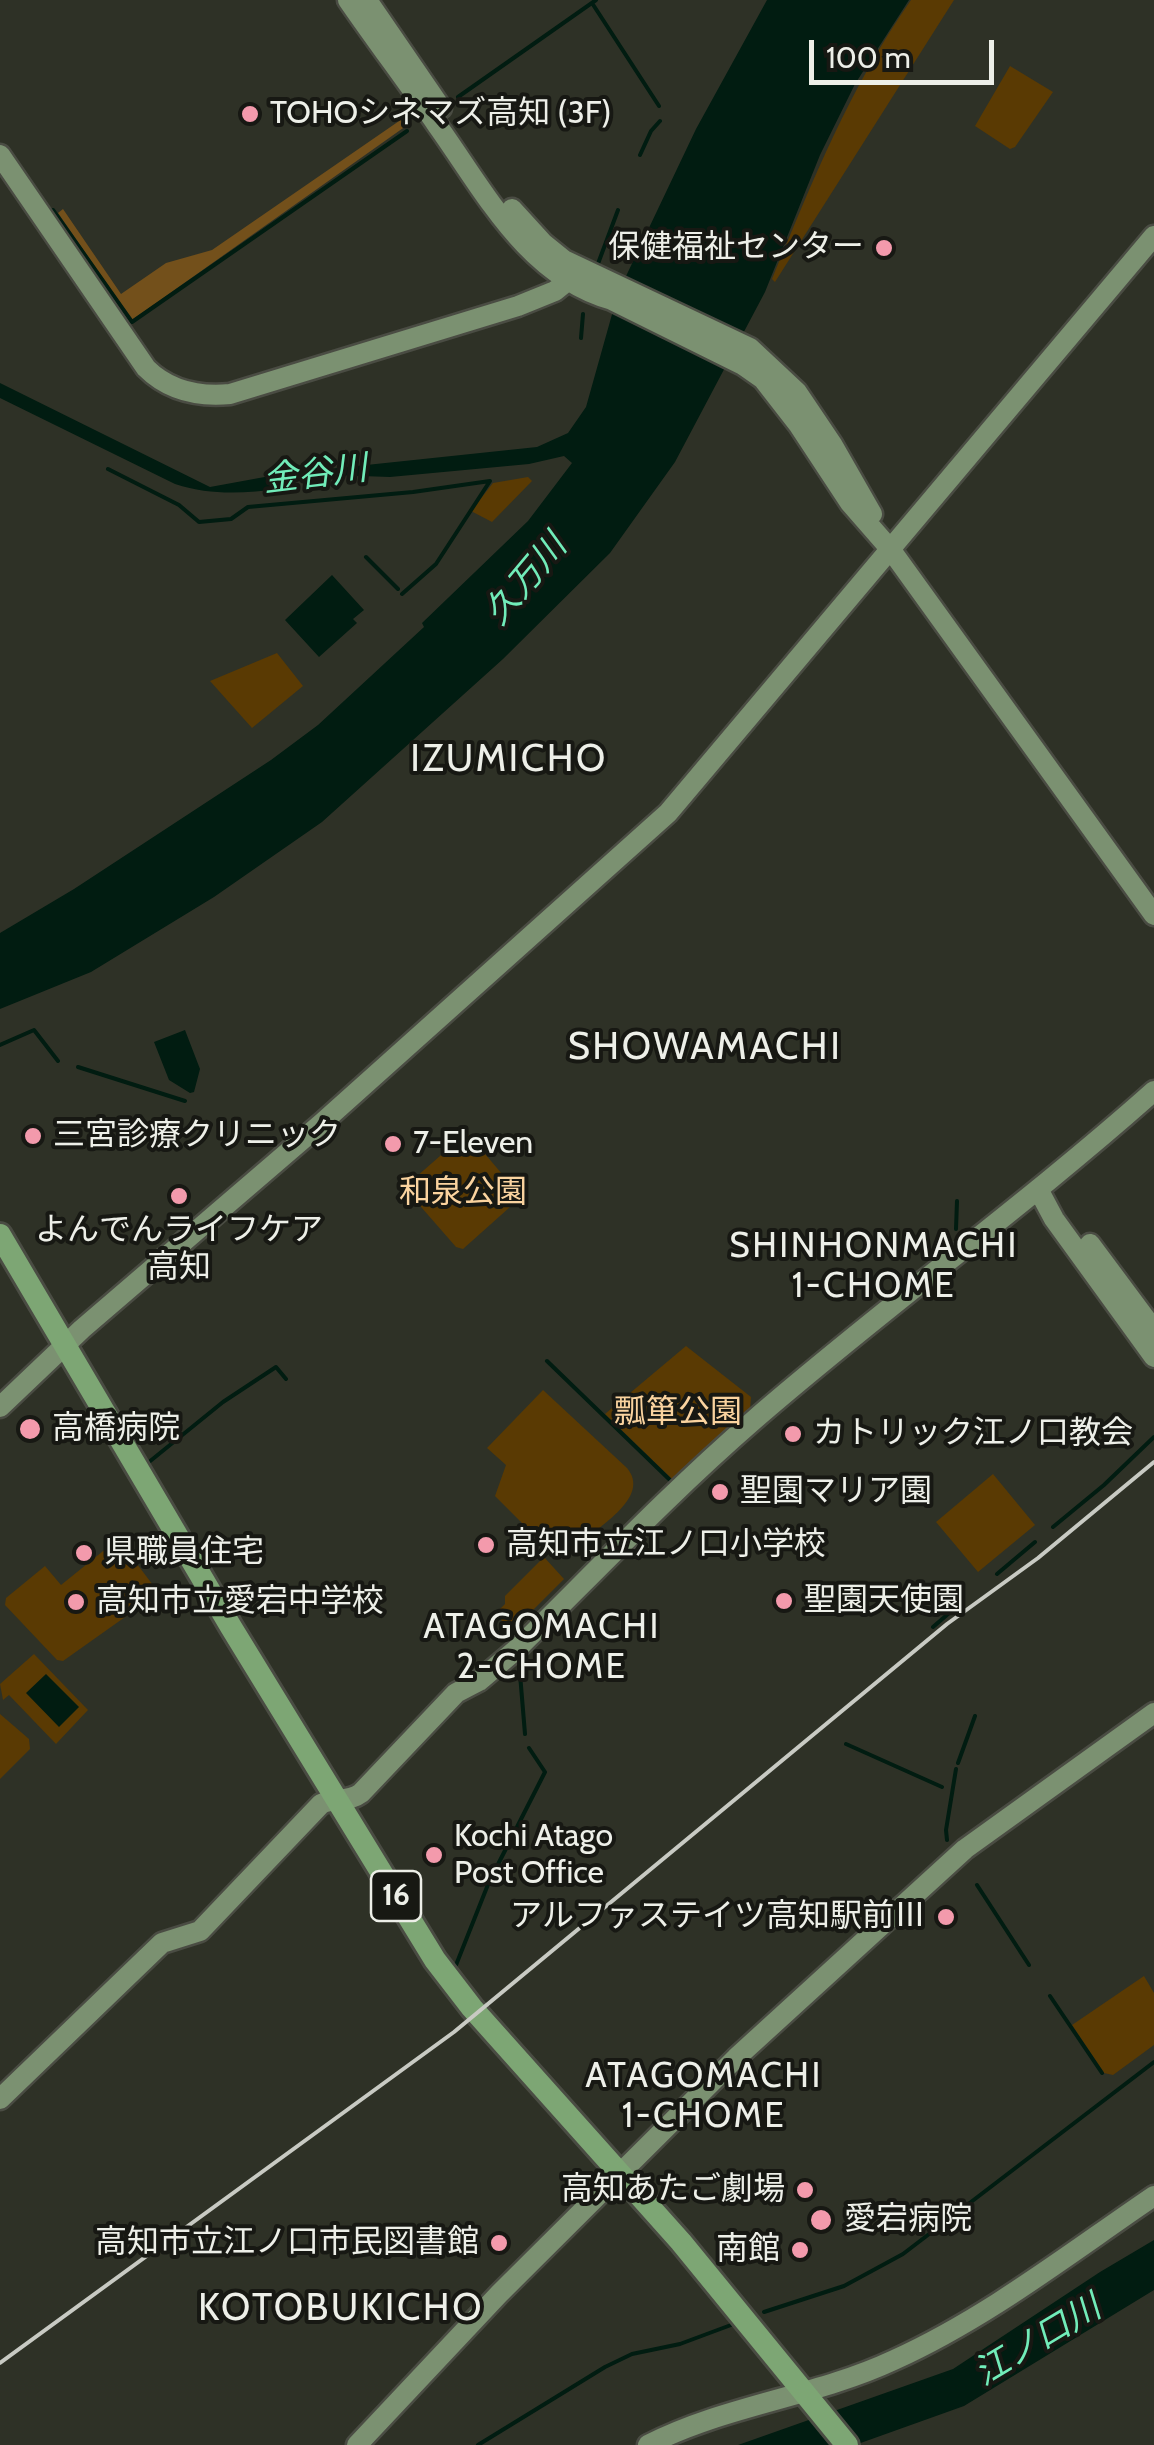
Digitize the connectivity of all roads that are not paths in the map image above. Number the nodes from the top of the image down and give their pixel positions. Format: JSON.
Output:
{"nodes":[{"id":1,"x":348,"y":0,"type":"edge"},
{"id":2,"x":367,"y":0,"type":"edge"},
{"id":3,"x":0,"y":156,"type":"edge"},
{"id":4,"x":1154,"y":236,"type":"edge"},
{"id":5,"x":575,"y":275,"type":"junction"},
{"id":6,"x":887,"y":544,"type":"junction"},
{"id":7,"x":1154,"y":915,"type":"edge"},
{"id":8,"x":1154,"y":1091,"type":"edge"},
{"id":9,"x":1038,"y":1188,"type":"junction"},
{"id":10,"x":0,"y":1235,"type":"edge"},
{"id":11,"x":1154,"y":1330,"type":"edge"},
{"id":12,"x":66,"y":1346,"type":"junction"},
{"id":13,"x":1154,"y":1356,"type":"edge"},
{"id":14,"x":0,"y":1407,"type":"edge"},
{"id":15,"x":1154,"y":1713,"type":"edge"},
{"id":16,"x":337,"y":1801,"type":"junction"},
{"id":17,"x":0,"y":2099,"type":"edge"},
{"id":18,"x":620,"y":2173,"type":"junction"},
{"id":19,"x":1154,"y":2196,"type":"edge"},
{"id":20,"x":802,"y":2391,"type":"junction"},
{"id":21,"x":357,"y":2445,"type":"edge"},
{"id":22,"x":648,"y":2445,"type":"edge"},
{"id":23,"x":846,"y":2445,"type":"edge"}],
"edges":[{"from":1,"to":5,"type":"street"},
{"from":2,"to":5,"type":"street"},
{"from":3,"to":5,"type":"street"},
{"from":4,"to":6,"type":"street"},
{"from":5,"to":6,"type":"street"},
{"from":6,"to":7,"type":"street"},
{"from":6,"to":12,"type":"street"},
{"from":8,"to":9,"type":"street"},
{"from":9,"to":11,"type":"street"},
{"from":9,"to":13,"type":"street"},
{"from":9,"to":16,"type":"street"},
{"from":10,"to":12,"type":"main road","number":"16"},
{"from":12,"to":14,"type":"street"},
{"from":12,"to":16,"type":"main road","number":"16"},
{"from":15,"to":18,"type":"street"},
{"from":16,"to":17,"type":"street"},
{"from":16,"to":18,"type":"main road","number":"16"},
{"from":18,"to":20,"type":"main road","number":"16"},
{"from":18,"to":21,"type":"street"},
{"from":19,"to":20,"type":"street"},
{"from":20,"to":22,"type":"street"},
{"from":20,"to":23,"type":"main road","number":"16"}]}
